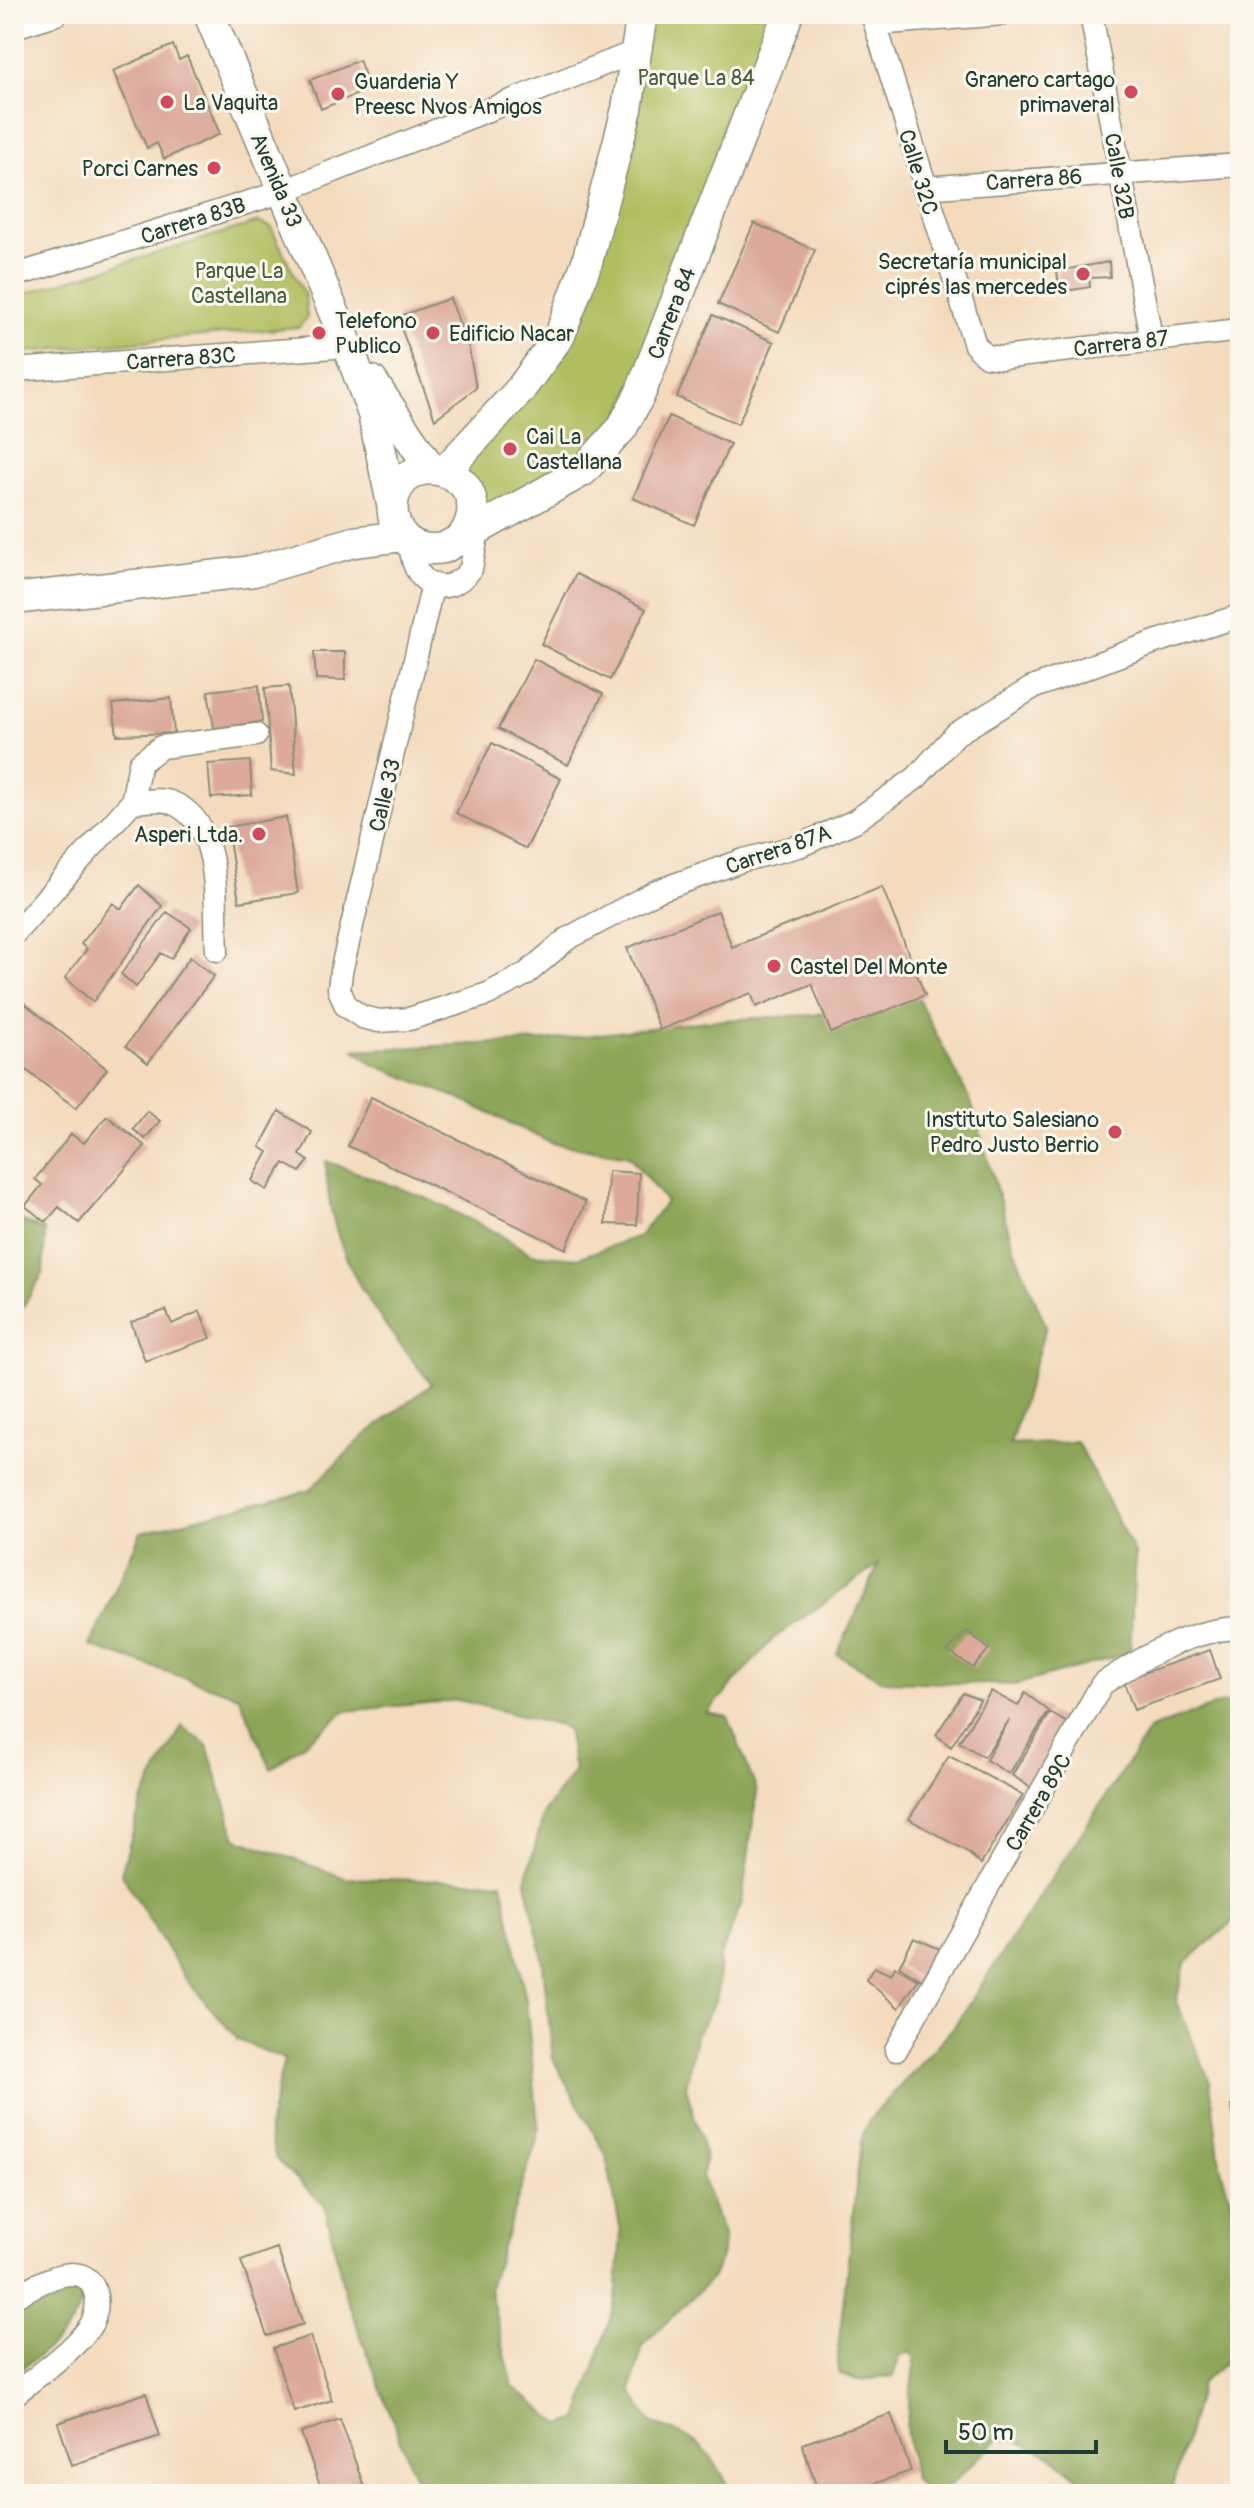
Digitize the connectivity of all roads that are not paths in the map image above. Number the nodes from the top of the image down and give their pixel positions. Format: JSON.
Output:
{"nodes":[{"id":1,"x":56,"y":14,"type":"edge"},
{"id":2,"x":209,"y":14,"type":"edge"},
{"id":3,"x":626,"y":14,"type":"edge"},
{"id":4,"x":788,"y":14,"type":"edge"},
{"id":5,"x":1003,"y":14,"type":"edge"},
{"id":6,"x":1091,"y":14,"type":"edge"},
{"id":7,"x":873,"y":19,"type":"edge"},
{"id":8,"x":14,"y":27,"type":"edge"},
{"id":9,"x":639,"y":36,"type":"edge"},
{"id":10,"x":1240,"y":165,"type":"edge"},
{"id":11,"x":1119,"y":173,"type":"junction"},
{"id":12,"x":923,"y":188,"type":"junction"},
{"id":13,"x":281,"y":192,"type":"junction"},
{"id":14,"x":14,"y":276,"type":"edge"},
{"id":15,"x":1240,"y":330,"type":"edge"},
{"id":16,"x":1151,"y":338,"type":"junction"},
{"id":17,"x":348,"y":346,"type":"junction"},
{"id":18,"x":1002,"y":358,"type":"joint"},
{"id":19,"x":14,"y":370,"type":"edge"},
{"id":20,"x":438,"y":470,"type":"junction"},
{"id":21,"x":400,"y":525,"type":"junction"},
{"id":22,"x":470,"y":532,"type":"junction"},
{"id":23,"x":433,"y":584,"type":"junction"},
{"id":24,"x":14,"y":599,"type":"edge"},
{"id":25,"x":1240,"y":616,"type":"edge"},
{"id":26,"x":256,"y":735,"type":"dead end"},
{"id":27,"x":132,"y":802,"type":"junction"},
{"id":28,"x":14,"y":934,"type":"edge"},
{"id":29,"x":217,"y":950,"type":"dead end"},
{"id":30,"x":346,"y":1006,"type":"joint"},
{"id":31,"x":1240,"y":1628,"type":"edge"},
{"id":32,"x":896,"y":2050,"type":"dead end"},
{"id":33,"x":14,"y":2297,"type":"edge"},
{"id":34,"x":14,"y":2395,"type":"edge"}],
"edges":[{"from":1,"to":8,"type":"street"},
{"from":2,"to":13,"type":"street","name":"Avenida 33"},
{"from":3,"to":9,"type":"street"},
{"from":4,"to":22,"type":"street","name":"Carrera 84"},
{"from":5,"to":7,"type":"street"},
{"from":6,"to":11,"type":"street","name":"Calle 32B"},
{"from":7,"to":12,"type":"street","name":"Calle 32C"},
{"from":9,"to":13,"type":"street","name":"Carrera 83B"},
{"from":9,"to":20,"type":"street"},
{"from":10,"to":11,"type":"street","name":"Carrera 86"},
{"from":11,"to":12,"type":"street","name":"Carrera 86"},
{"from":11,"to":16,"type":"street","name":"Calle 32B"},
{"from":12,"to":18,"type":"street","name":"Calle 32C"},
{"from":13,"to":14,"type":"street","name":"Carrera 83B"},
{"from":13,"to":17,"type":"street","name":"Avenida 33"},
{"from":15,"to":16,"type":"street","name":"Carrera 87"},
{"from":16,"to":18,"type":"street","name":"Carrera 87"},
{"from":17,"to":19,"type":"street","name":"Carrera 83C"},
{"from":17,"to":20,"type":"street","name":"Avenida 33"},
{"from":17,"to":21,"type":"street","name":"Avenida 33"},
{"from":20,"to":21,"type":"street"},
{"from":20,"to":22,"type":"street"},
{"from":21,"to":22,"type":"street"},
{"from":21,"to":23,"type":"street"},
{"from":21,"to":24,"type":"street"},
{"from":22,"to":23,"type":"street"},
{"from":23,"to":30,"type":"street","name":"Calle 33"},
{"from":25,"to":30,"type":"street","name":"Carrera 87A"},
{"from":26,"to":27,"type":"street"},
{"from":27,"to":28,"type":"street"},
{"from":27,"to":29,"type":"street"},
{"from":31,"to":32,"type":"street","name":"Carrera 89C"},
{"from":33,"to":34,"type":"street"}]}
